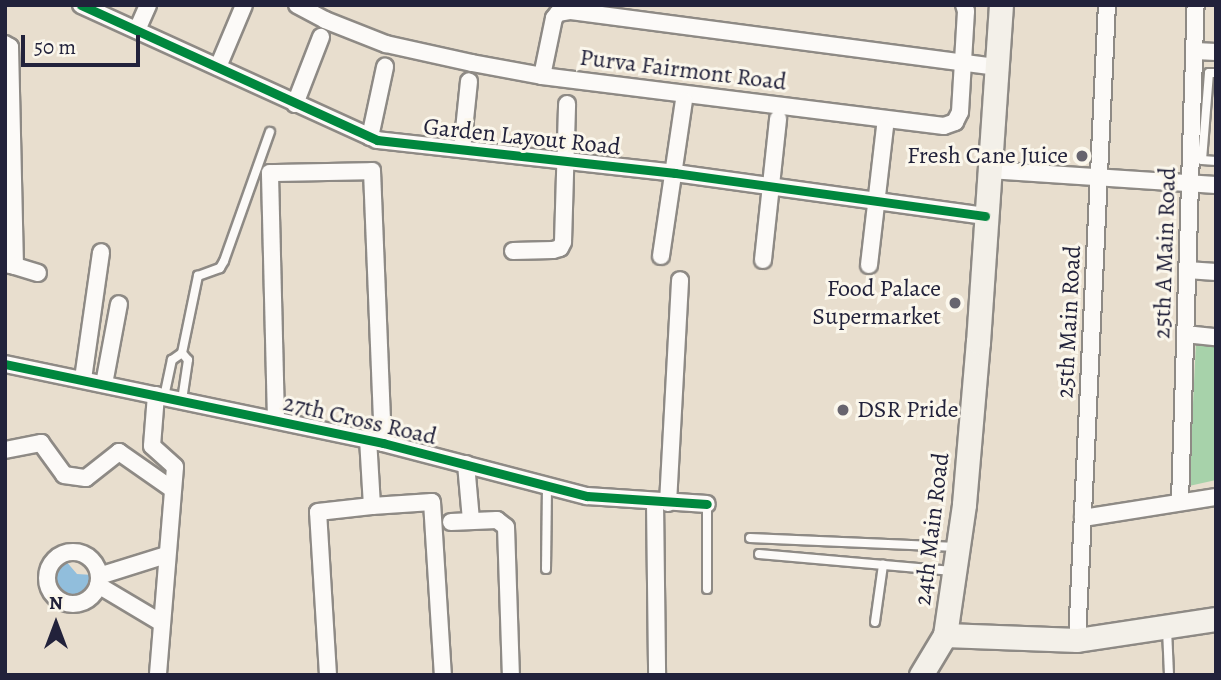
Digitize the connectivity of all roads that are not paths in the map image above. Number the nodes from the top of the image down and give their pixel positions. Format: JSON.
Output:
{"nodes":[{"id":1,"x":81,"y":5,"type":"edge"},
{"id":2,"x":148,"y":5,"type":"edge"},
{"id":3,"x":244,"y":5,"type":"edge"},
{"id":4,"x":297,"y":5,"type":"edge"},
{"id":5,"x":964,"y":5,"type":"edge"},
{"id":6,"x":1001,"y":5,"type":"edge"},
{"id":7,"x":1107,"y":5,"type":"edge"},
{"id":8,"x":1196,"y":5,"type":"edge"},
{"id":9,"x":137,"y":30,"type":"junction"},
{"id":10,"x":321,"y":37,"type":"dead end"},
{"id":11,"x":5,"y":44,"type":"edge"},
{"id":12,"x":1195,"y":51,"type":"junction"},
{"id":13,"x":1216,"y":52,"type":"edge"},
{"id":14,"x":964,"y":64,"type":"junction"},
{"id":15,"x":998,"y":66,"type":"junction"},
{"id":16,"x":218,"y":67,"type":"junction"},
{"id":17,"x":385,"y":67,"type":"dead end"},
{"id":18,"x":1216,"y":73,"type":"edge"},
{"id":19,"x":542,"y":76,"type":"junction"},
{"id":20,"x":469,"y":81,"type":"dead end"},
{"id":21,"x":684,"y":101,"type":"dead end"},
{"id":22,"x":295,"y":104,"type":"junction"},
{"id":23,"x":568,"y":104,"type":"dead end"},
{"id":24,"x":778,"y":119,"type":"dead end"},
{"id":25,"x":885,"y":127,"type":"dead end"},
{"id":26,"x":270,"y":132,"type":"dead end"},
{"id":27,"x":370,"y":136,"type":"junction"},
{"id":28,"x":462,"y":149,"type":"junction"},
{"id":29,"x":564,"y":160,"type":"junction"},
{"id":30,"x":1216,"y":161,"type":"edge"},
{"id":31,"x":989,"y":170,"type":"junction"},
{"id":32,"x":676,"y":173,"type":"junction"},
{"id":33,"x":1099,"y":178,"type":"junction"},
{"id":34,"x":1190,"y":183,"type":"junction"},
{"id":35,"x":1216,"y":185,"type":"edge"},
{"id":36,"x":770,"y":188,"type":"junction"},
{"id":37,"x":876,"y":202,"type":"junction"},
{"id":38,"x":985,"y":216,"type":"junction"},
{"id":39,"x":513,"y":251,"type":"dead end"},
{"id":40,"x":101,"y":252,"type":"dead end"},
{"id":41,"x":661,"y":256,"type":"dead end"},
{"id":42,"x":763,"y":260,"type":"dead end"},
{"id":43,"x":10,"y":265,"type":"edge"},
{"id":44,"x":869,"y":265,"type":"dead end"},
{"id":45,"x":1187,"y":270,"type":"junction"},
{"id":46,"x":1216,"y":272,"type":"edge"},
{"id":47,"x":38,"y":273,"type":"dead end"},
{"id":48,"x":680,"y":279,"type":"dead end"},
{"id":49,"x":118,"y":304,"type":"dead end"},
{"id":50,"x":92,"y":330,"type":"junction"},
{"id":51,"x":1185,"y":334,"type":"junction"},
{"id":52,"x":113,"y":335,"type":"junction"},
{"id":53,"x":1216,"y":337,"type":"edge"},
{"id":54,"x":182,"y":353,"type":"junction"},
{"id":55,"x":5,"y":364,"type":"edge"},
{"id":56,"x":83,"y":379,"type":"junction"},
{"id":57,"x":104,"y":384,"type":"junction"},
{"id":58,"x":160,"y":396,"type":"junction"},
{"id":59,"x":182,"y":400,"type":"junction"},
{"id":60,"x":276,"y":420,"type":"junction"},
{"id":61,"x":375,"y":441,"type":"junction"},
{"id":62,"x":5,"y":450,"type":"edge"},
{"id":63,"x":467,"y":464,"type":"junction"},
{"id":64,"x":547,"y":485,"type":"junction"},
{"id":65,"x":173,"y":489,"type":"junction"},
{"id":66,"x":1216,"y":497,"type":"edge"},
{"id":67,"x":1180,"y":502,"type":"junction"},
{"id":68,"x":662,"y":503,"type":"junction"},
{"id":69,"x":707,"y":504,"type":"joint"},
{"id":70,"x":372,"y":506,"type":"junction"},
{"id":71,"x":1083,"y":518,"type":"junction"},
{"id":72,"x":471,"y":520,"type":"junction"},
{"id":73,"x":451,"y":522,"type":"dead end"},
{"id":74,"x":750,"y":538,"type":"dead end"},
{"id":75,"x":958,"y":547,"type":"junction"},
{"id":76,"x":760,"y":554,"type":"dead end"},
{"id":77,"x":166,"y":555,"type":"junction"},
{"id":78,"x":883,"y":565,"type":"junction"},
{"id":79,"x":546,"y":569,"type":"dead end"},
{"id":80,"x":955,"y":571,"type":"junction"},
{"id":81,"x":707,"y":589,"type":"dead end"},
{"id":82,"x":1216,"y":619,"type":"edge"},
{"id":83,"x":160,"y":622,"type":"junction"},
{"id":84,"x":875,"y":622,"type":"dead end"},
{"id":85,"x":1167,"y":629,"type":"junction"},
{"id":86,"x":945,"y":635,"type":"junction"},
{"id":87,"x":1077,"y":640,"type":"junction"},
{"id":88,"x":158,"y":675,"type":"edge"},
{"id":89,"x":328,"y":675,"type":"edge"},
{"id":90,"x":443,"y":675,"type":"edge"},
{"id":91,"x":511,"y":675,"type":"edge"},
{"id":92,"x":657,"y":675,"type":"edge"},
{"id":93,"x":921,"y":675,"type":"edge"},
{"id":94,"x":1169,"y":675,"type":"edge"}],
"edges":[{"from":1,"to":9,"type":"street","name":"Garden Layout Road"},
{"from":2,"to":9,"type":"street"},
{"from":3,"to":16,"type":"street"},
{"from":4,"to":19,"type":"street","name":"Purva Fairmont Road"},
{"from":5,"to":14,"type":"street","name":"Purva Fairmont Road"},
{"from":6,"to":15,"type":"street","name":"24th Main Road"},
{"from":7,"to":33,"type":"street","name":"25th Main Road"},
{"from":8,"to":12,"type":"street","name":"25th A Main Road"},
{"from":9,"to":16,"type":"street","name":"Garden Layout Road"},
{"from":10,"to":22,"type":"street"},
{"from":11,"to":43,"type":"street"},
{"from":12,"to":13,"type":"street"},
{"from":12,"to":34,"type":"street","name":"25th A Main Road"},
{"from":14,"to":15,"type":"street"},
{"from":14,"to":19,"type":"street"},
{"from":14,"to":19,"type":"street","name":"Purva Fairmont Road"},
{"from":15,"to":31,"type":"street","name":"24th Main Road"},
{"from":16,"to":22,"type":"street","name":"Garden Layout Road"},
{"from":17,"to":27,"type":"street"},
{"from":18,"to":30,"type":"lane"},
{"from":20,"to":28,"type":"street"},
{"from":21,"to":32,"type":"street"},
{"from":22,"to":27,"type":"street","name":"Garden Layout Road"},
{"from":23,"to":29,"type":"street"},
{"from":24,"to":36,"type":"street"},
{"from":25,"to":37,"type":"street"},
{"from":26,"to":54,"type":"lane"},
{"from":27,"to":28,"type":"street","name":"Garden Layout Road"},
{"from":28,"to":29,"type":"street","name":"Garden Layout Road"},
{"from":29,"to":32,"type":"street","name":"Garden Layout Road"},
{"from":29,"to":39,"type":"street"},
{"from":31,"to":33,"type":"street"},
{"from":31,"to":38,"type":"street","name":"24th Main Road"},
{"from":32,"to":36,"type":"street","name":"Garden Layout Road"},
{"from":32,"to":41,"type":"street"},
{"from":33,"to":34,"type":"street"},
{"from":33,"to":71,"type":"street","name":"25th Main Road"},
{"from":34,"to":35,"type":"street"},
{"from":34,"to":45,"type":"street","name":"25th A Main Road"},
{"from":36,"to":37,"type":"street","name":"Garden Layout Road"},
{"from":36,"to":42,"type":"street"},
{"from":37,"to":38,"type":"street","name":"Garden Layout Road"},
{"from":37,"to":44,"type":"street"},
{"from":38,"to":75,"type":"street","name":"24th Main Road"},
{"from":40,"to":50,"type":"street"},
{"from":43,"to":47,"type":"street"},
{"from":45,"to":46,"type":"street"},
{"from":45,"to":51,"type":"street","name":"25th A Main Road"},
{"from":48,"to":68,"type":"street"},
{"from":49,"to":52,"type":"street"},
{"from":50,"to":52,"type":"street"},
{"from":50,"to":56,"type":"street"},
{"from":51,"to":53,"type":"street"},
{"from":51,"to":67,"type":"street","name":"25th A Main Road"},
{"from":52,"to":57,"type":"street"},
{"from":54,"to":58,"type":"lane"},
{"from":54,"to":59,"type":"lane"},
{"from":55,"to":56,"type":"street","name":"27th Cross Road"},
{"from":56,"to":57,"type":"street","name":"27th Cross Road"},
{"from":57,"to":58,"type":"street","name":"27th Cross Road"},
{"from":58,"to":59,"type":"street","name":"27th Cross Road"},
{"from":58,"to":65,"type":"street"},
{"from":59,"to":60,"type":"street","name":"27th Cross Road"},
{"from":60,"to":61,"type":"street","name":"27th Cross Road"},
{"from":60,"to":61,"type":"street"},
{"from":61,"to":63,"type":"street","name":"27th Cross Road"},
{"from":61,"to":70,"type":"street"},
{"from":62,"to":65,"type":"street"},
{"from":63,"to":64,"type":"street","name":"27th Cross Road"},
{"from":63,"to":72,"type":"street"},
{"from":64,"to":68,"type":"street","name":"27th Cross Road"},
{"from":64,"to":79,"type":"lane"},
{"from":65,"to":77,"type":"street"},
{"from":66,"to":67,"type":"street"},
{"from":67,"to":71,"type":"street"},
{"from":68,"to":69,"type":"street","name":"27th Cross Road"},
{"from":68,"to":92,"type":"street"},
{"from":69,"to":81,"type":"lane"},
{"from":70,"to":89,"type":"street"},
{"from":70,"to":90,"type":"street"},
{"from":71,"to":87,"type":"street","name":"25th Main Road"},
{"from":72,"to":73,"type":"street"},
{"from":72,"to":91,"type":"street"},
{"from":74,"to":75,"type":"lane"},
{"from":75,"to":80,"type":"street","name":"24th Main Road"},
{"from":76,"to":78,"type":"lane"},
{"from":77,"to":83,"type":"street"},
{"from":77,"to":83,"type":"street"},
{"from":78,"to":80,"type":"lane"},
{"from":78,"to":84,"type":"lane"},
{"from":80,"to":86,"type":"street","name":"24th Main Road"},
{"from":82,"to":85,"type":"street"},
{"from":83,"to":88,"type":"street"},
{"from":85,"to":87,"type":"street"},
{"from":85,"to":94,"type":"lane"},
{"from":86,"to":87,"type":"street"},
{"from":86,"to":93,"type":"street","name":"24th Main Road"}]}
